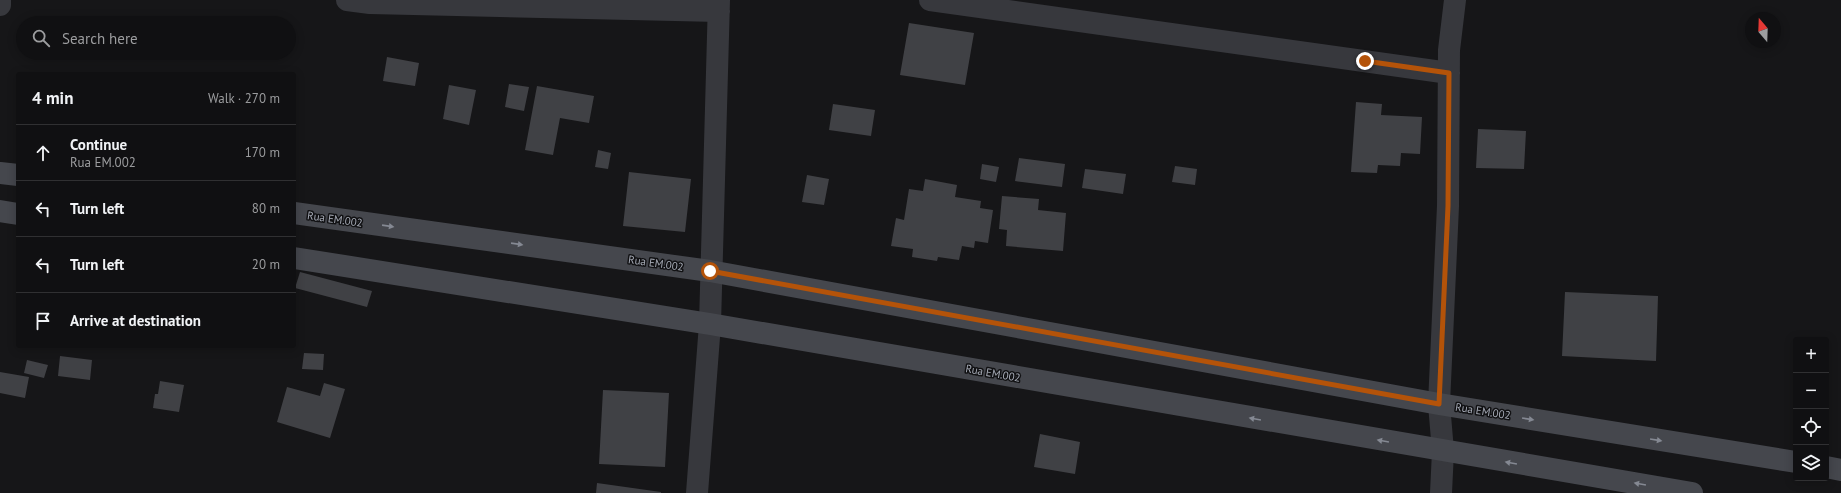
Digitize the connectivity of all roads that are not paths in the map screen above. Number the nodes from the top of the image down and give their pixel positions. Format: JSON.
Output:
{"nodes":[{"id":1,"x":0,"y":0,"type":"edge"},
{"id":2,"x":347,"y":0,"type":"edge"},
{"id":3,"x":930,"y":0,"type":"edge"},
{"id":4,"x":1454,"y":0,"type":"edge"},
{"id":5,"x":0,"y":5,"type":"edge"},
{"id":6,"x":719,"y":5,"type":"edge"},
{"id":7,"x":1449,"y":73,"type":"junction"},
{"id":8,"x":0,"y":172,"type":"edge"},
{"id":9,"x":16,"y":175,"type":"edge"},
{"id":10,"x":0,"y":211,"type":"edge"},
{"id":11,"x":296,"y":213,"type":"edge"},
{"id":12,"x":16,"y":214,"type":"edge"},
{"id":13,"x":296,"y":258,"type":"edge"},
{"id":14,"x":710,"y":271,"type":"junction"},
{"id":15,"x":710,"y":324,"type":"junction"},
{"id":16,"x":1439,"y":404,"type":"junction"},
{"id":17,"x":1443,"y":451,"type":"junction"},
{"id":18,"x":1793,"y":462,"type":"edge"},
{"id":19,"x":1829,"y":468,"type":"edge"},
{"id":20,"x":1841,"y":470,"type":"edge"},
{"id":21,"x":697,"y":493,"type":"edge"},
{"id":22,"x":1441,"y":493,"type":"edge"},
{"id":23,"x":1692,"y":493,"type":"edge"}],
"edges":[{"from":1,"to":5,"type":"street"},
{"from":2,"to":6,"type":"street"},
{"from":3,"to":7,"type":"street"},
{"from":4,"to":7,"type":"street"},
{"from":6,"to":14,"type":"street"},
{"from":7,"to":16,"type":"street"},
{"from":8,"to":9,"type":"street"},
{"from":10,"to":12,"type":"street"},
{"from":11,"to":14,"type":"street","name":"Rua EM.002","one_way":true},
{"from":13,"to":15,"type":"street","name":"Rua EM.002"},
{"from":14,"to":15,"type":"street"},
{"from":14,"to":16,"type":"street","name":"Rua EM.002"},
{"from":17,"to":15,"type":"street","name":"Rua EM.002","one_way":true},
{"from":15,"to":21,"type":"street"},
{"from":16,"to":17,"type":"street"},
{"from":16,"to":18,"type":"street","name":"Rua EM.002","one_way":true},
{"from":17,"to":22,"type":"street"},
{"from":23,"to":17,"type":"street","name":"Rua EM.002","one_way":true},
{"from":19,"to":20,"type":"street"}]}
